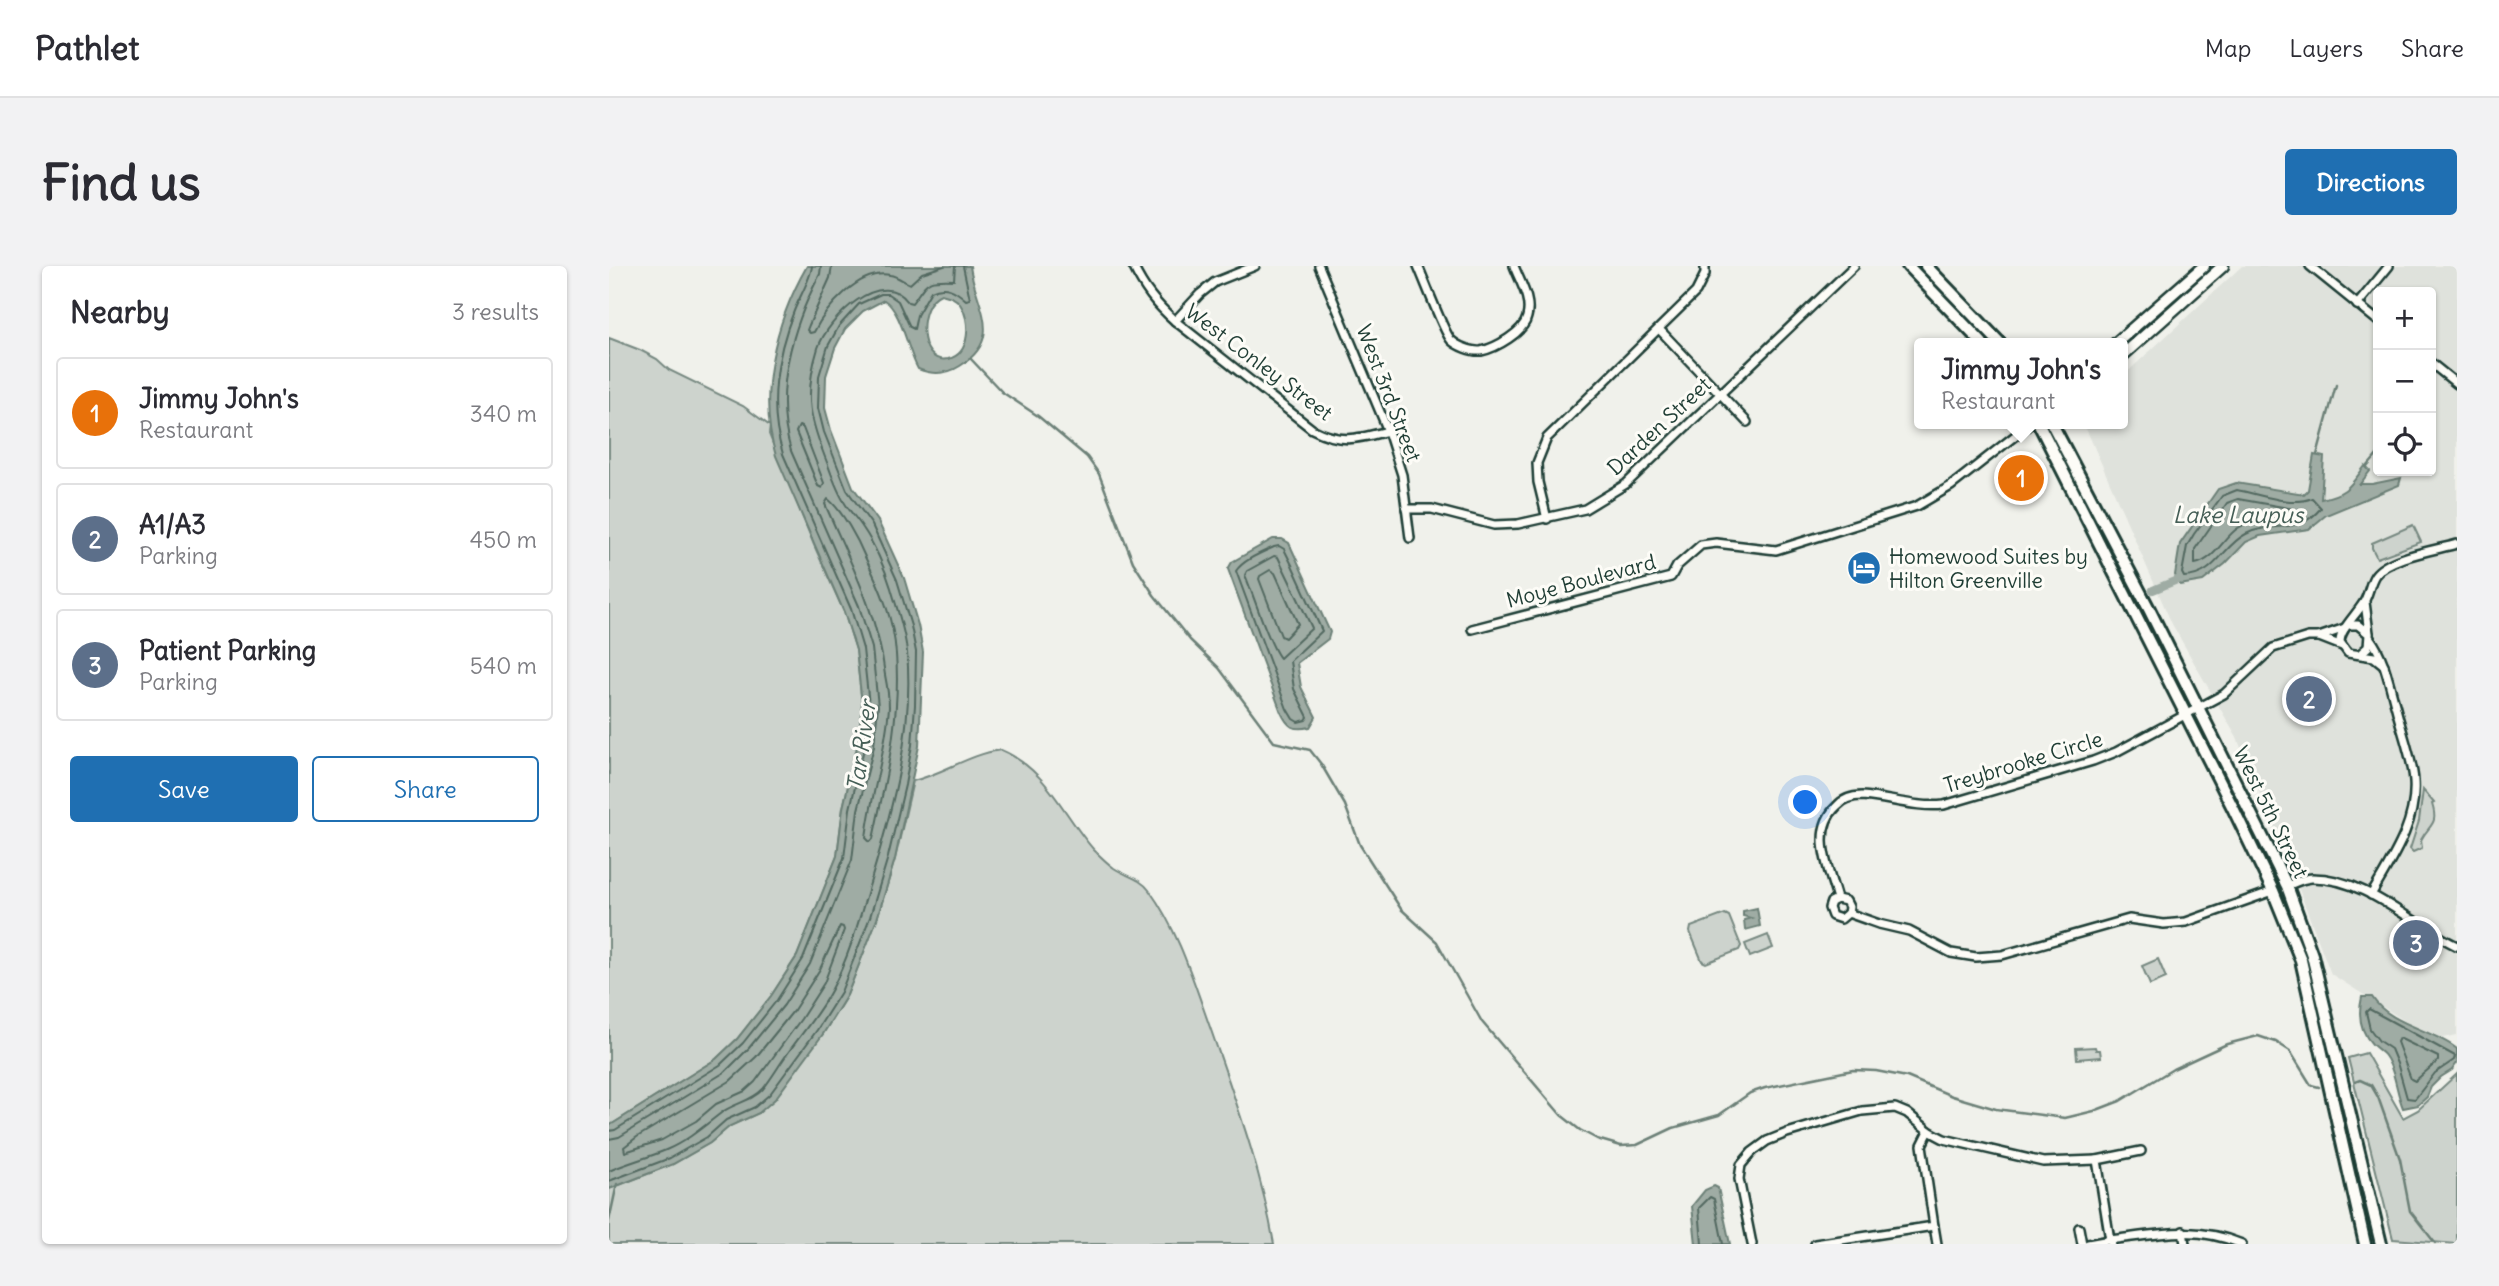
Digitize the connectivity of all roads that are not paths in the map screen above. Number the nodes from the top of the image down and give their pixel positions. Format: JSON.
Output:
{"nodes":[{"id":1,"x":1133,"y":266,"type":"edge"},
{"id":2,"x":1255,"y":266,"type":"edge"},
{"id":3,"x":1319,"y":266,"type":"edge"},
{"id":4,"x":1418,"y":266,"type":"edge"},
{"id":5,"x":1514,"y":266,"type":"edge"},
{"id":6,"x":1705,"y":266,"type":"edge"},
{"id":7,"x":1854,"y":266,"type":"edge"},
{"id":8,"x":1907,"y":266,"type":"edge"},
{"id":9,"x":1926,"y":266,"type":"edge"},
{"id":10,"x":2204,"y":266,"type":"edge"},
{"id":11,"x":2223,"y":266,"type":"edge"},
{"id":12,"x":2389,"y":266,"type":"edge"},
{"id":13,"x":2315,"y":268,"type":"edge"},
{"id":14,"x":2357,"y":305,"type":"junction"},
{"id":15,"x":2373,"y":317,"type":"edge"},
{"id":16,"x":1175,"y":321,"type":"junction"},
{"id":17,"x":1659,"y":329,"type":"junction"},
{"id":18,"x":1977,"y":338,"type":"edge"},
{"id":19,"x":1995,"y":338,"type":"edge"},
{"id":20,"x":2122,"y":338,"type":"edge"},
{"id":21,"x":2128,"y":351,"type":"edge"},
{"id":22,"x":2436,"y":367,"type":"edge"},
{"id":23,"x":2457,"y":384,"type":"edge"},
{"id":24,"x":1720,"y":393,"type":"junction"},
{"id":25,"x":1747,"y":422,"type":"dead end"},
{"id":26,"x":2024,"y":429,"type":"edge"},
{"id":27,"x":2042,"y":429,"type":"edge"},
{"id":28,"x":2055,"y":429,"type":"edge"},
{"id":29,"x":1388,"y":431,"type":"junction"},
{"id":30,"x":1406,"y":509,"type":"junction"},
{"id":31,"x":1547,"y":519,"type":"junction"},
{"id":32,"x":1410,"y":538,"type":"dead end"},
{"id":33,"x":2457,"y":544,"type":"edge"},
{"id":34,"x":2365,"y":602,"type":"junction"},
{"id":35,"x":2347,"y":627,"type":"junction"},
{"id":36,"x":1472,"y":629,"type":"dead end"},
{"id":37,"x":2369,"y":636,"type":"junction"},
{"id":38,"x":2319,"y":637,"type":"junction"},
{"id":39,"x":2342,"y":646,"type":"junction"},
{"id":40,"x":2361,"y":653,"type":"junction"},
{"id":41,"x":2383,"y":665,"type":"junction"},
{"id":42,"x":2199,"y":709,"type":"junction"},
{"id":43,"x":2187,"y":715,"type":"junction"},
{"id":44,"x":2287,"y":886,"type":"junction"},
{"id":45,"x":2273,"y":891,"type":"junction"},
{"id":46,"x":2371,"y":895,"type":"junction"},
{"id":47,"x":1837,"y":899,"type":"junction"},
{"id":48,"x":1848,"y":913,"type":"junction"},
{"id":49,"x":2457,"y":946,"type":"edge"},
{"id":50,"x":1929,"y":1130,"type":"junction"},
{"id":51,"x":2141,"y":1151,"type":"dead end"},
{"id":52,"x":2097,"y":1160,"type":"junction"},
{"id":53,"x":1934,"y":1226,"type":"junction"},
{"id":54,"x":2079,"y":1228,"type":"dead end"},
{"id":55,"x":2183,"y":1231,"type":"junction"},
{"id":56,"x":2110,"y":1242,"type":"edge"},
{"id":57,"x":1752,"y":1244,"type":"edge"},
{"id":58,"x":1815,"y":1244,"type":"edge"},
{"id":59,"x":1937,"y":1244,"type":"edge"},
{"id":60,"x":2082,"y":1244,"type":"edge"},
{"id":61,"x":2088,"y":1244,"type":"edge"},
{"id":62,"x":2185,"y":1244,"type":"edge"},
{"id":63,"x":2242,"y":1244,"type":"edge"},
{"id":64,"x":2365,"y":1244,"type":"edge"},
{"id":65,"x":2381,"y":1244,"type":"edge"}],
"edges":[{"from":1,"to":16,"type":"street","name":"West Conley Street"},
{"from":2,"to":16,"type":"street"},
{"from":3,"to":29,"type":"street","name":"West 3rd Street"},
{"from":4,"to":5,"type":"street"},
{"from":6,"to":17,"type":"street"},
{"from":7,"to":24,"type":"street","name":"Darden Street"},
{"from":8,"to":18,"type":"main road"},
{"from":9,"to":19,"type":"main road"},
{"from":10,"to":20,"type":"street"},
{"from":11,"to":21,"type":"street"},
{"from":12,"to":14,"type":"street"},
{"from":13,"to":14,"type":"street"},
{"from":14,"to":15,"type":"street"},
{"from":16,"to":29,"type":"street","name":"West Conley Street"},
{"from":17,"to":24,"type":"street"},
{"from":17,"to":31,"type":"street"},
{"from":22,"to":23,"type":"street"},
{"from":24,"to":25,"type":"street"},
{"from":24,"to":31,"type":"street","name":"Darden Street"},
{"from":26,"to":36,"type":"street","name":"Moye Boulevard"},
{"from":27,"to":43,"type":"main road","name":"West 5th Street"},
{"from":28,"to":42,"type":"main road","name":"West 5th Street"},
{"from":29,"to":30,"type":"street","name":"West 3rd Street"},
{"from":30,"to":31,"type":"street","name":"Darden Street"},
{"from":30,"to":32,"type":"street","name":"West 3rd Street"},
{"from":33,"to":34,"type":"street"},
{"from":34,"to":35,"type":"street"},
{"from":34,"to":37,"type":"street"},
{"from":35,"to":37,"type":"street"},
{"from":35,"to":38,"type":"street","name":"Treybrooke Circle"},
{"from":35,"to":39,"type":"street"},
{"from":37,"to":40,"type":"street"},
{"from":37,"to":41,"type":"street"},
{"from":38,"to":39,"type":"street"},
{"from":38,"to":42,"type":"street","name":"Treybrooke Circle"},
{"from":39,"to":40,"type":"street"},
{"from":40,"to":41,"type":"street"},
{"from":41,"to":46,"type":"street"},
{"from":42,"to":43,"type":"street","name":"Treybrooke Circle"},
{"from":42,"to":44,"type":"main road","name":"West 5th Street"},
{"from":43,"to":45,"type":"main road","name":"West 5th Street"},
{"from":43,"to":47,"type":"street","name":"Treybrooke Circle"},
{"from":44,"to":46,"type":"street"},
{"from":44,"to":65,"type":"main road","name":"West 5th Street"},
{"from":45,"to":48,"type":"street","name":"Treybrooke Circle"},
{"from":45,"to":64,"type":"main road","name":"West 5th Street"},
{"from":46,"to":49,"type":"street"},
{"from":47,"to":48,"type":"street","name":"Treybrooke Circle"},
{"from":47,"to":48,"type":"street","name":"Treybrooke Circle"},
{"from":50,"to":52,"type":"street"},
{"from":50,"to":53,"type":"street"},
{"from":50,"to":57,"type":"street"},
{"from":51,"to":52,"type":"street"},
{"from":52,"to":56,"type":"street"},
{"from":53,"to":58,"type":"street"},
{"from":53,"to":59,"type":"street"},
{"from":54,"to":60,"type":"street"},
{"from":55,"to":56,"type":"street"},
{"from":55,"to":62,"type":"street"},
{"from":55,"to":63,"type":"street"},
{"from":56,"to":61,"type":"street"}]}
